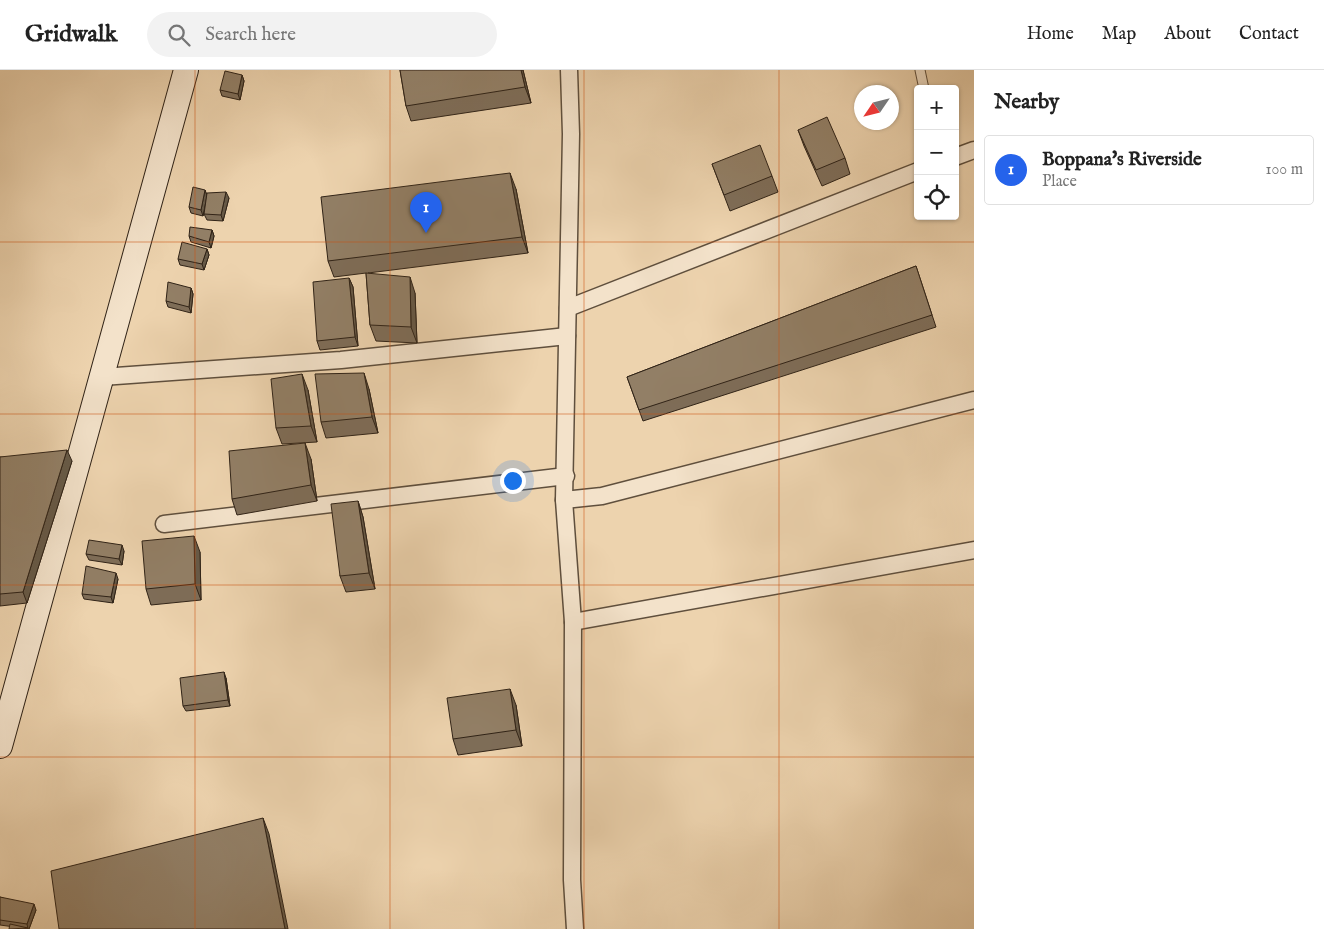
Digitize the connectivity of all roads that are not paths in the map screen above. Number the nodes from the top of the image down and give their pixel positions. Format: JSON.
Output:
{"nodes":[{"id":1,"x":186,"y":70,"type":"edge"},
{"id":2,"x":569,"y":70,"type":"edge"},
{"id":3,"x":920,"y":70,"type":"edge"},
{"id":4,"x":923,"y":85,"type":"edge"},
{"id":5,"x":974,"y":150,"type":"edge"},
{"id":6,"x":959,"y":156,"type":"edge"},
{"id":7,"x":914,"y":174,"type":"edge"},
{"id":8,"x":568,"y":308,"type":"junction"},
{"id":9,"x":567,"y":336,"type":"junction"},
{"id":10,"x":102,"y":377,"type":"junction"},
{"id":11,"x":974,"y":400,"type":"edge"},
{"id":12,"x":566,"y":476,"type":"junction"},
{"id":13,"x":564,"y":500,"type":"junction"},
{"id":14,"x":164,"y":524,"type":"dead end"},
{"id":15,"x":974,"y":550,"type":"edge"},
{"id":16,"x":573,"y":622,"type":"junction"},
{"id":17,"x":0,"y":746,"type":"edge"},
{"id":18,"x":575,"y":929,"type":"edge"}],
"edges":[{"from":1,"to":10,"type":"street"},
{"from":2,"to":8,"type":"street"},
{"from":3,"to":4,"type":"lane"},
{"from":5,"to":6,"type":"street"},
{"from":7,"to":8,"type":"street"},
{"from":8,"to":9,"type":"street"},
{"from":9,"to":10,"type":"street"},
{"from":9,"to":12,"type":"street"},
{"from":10,"to":17,"type":"street"},
{"from":11,"to":13,"type":"street"},
{"from":12,"to":13,"type":"street"},
{"from":12,"to":14,"type":"street"},
{"from":13,"to":16,"type":"street"},
{"from":15,"to":16,"type":"street"},
{"from":16,"to":18,"type":"street"}]}
